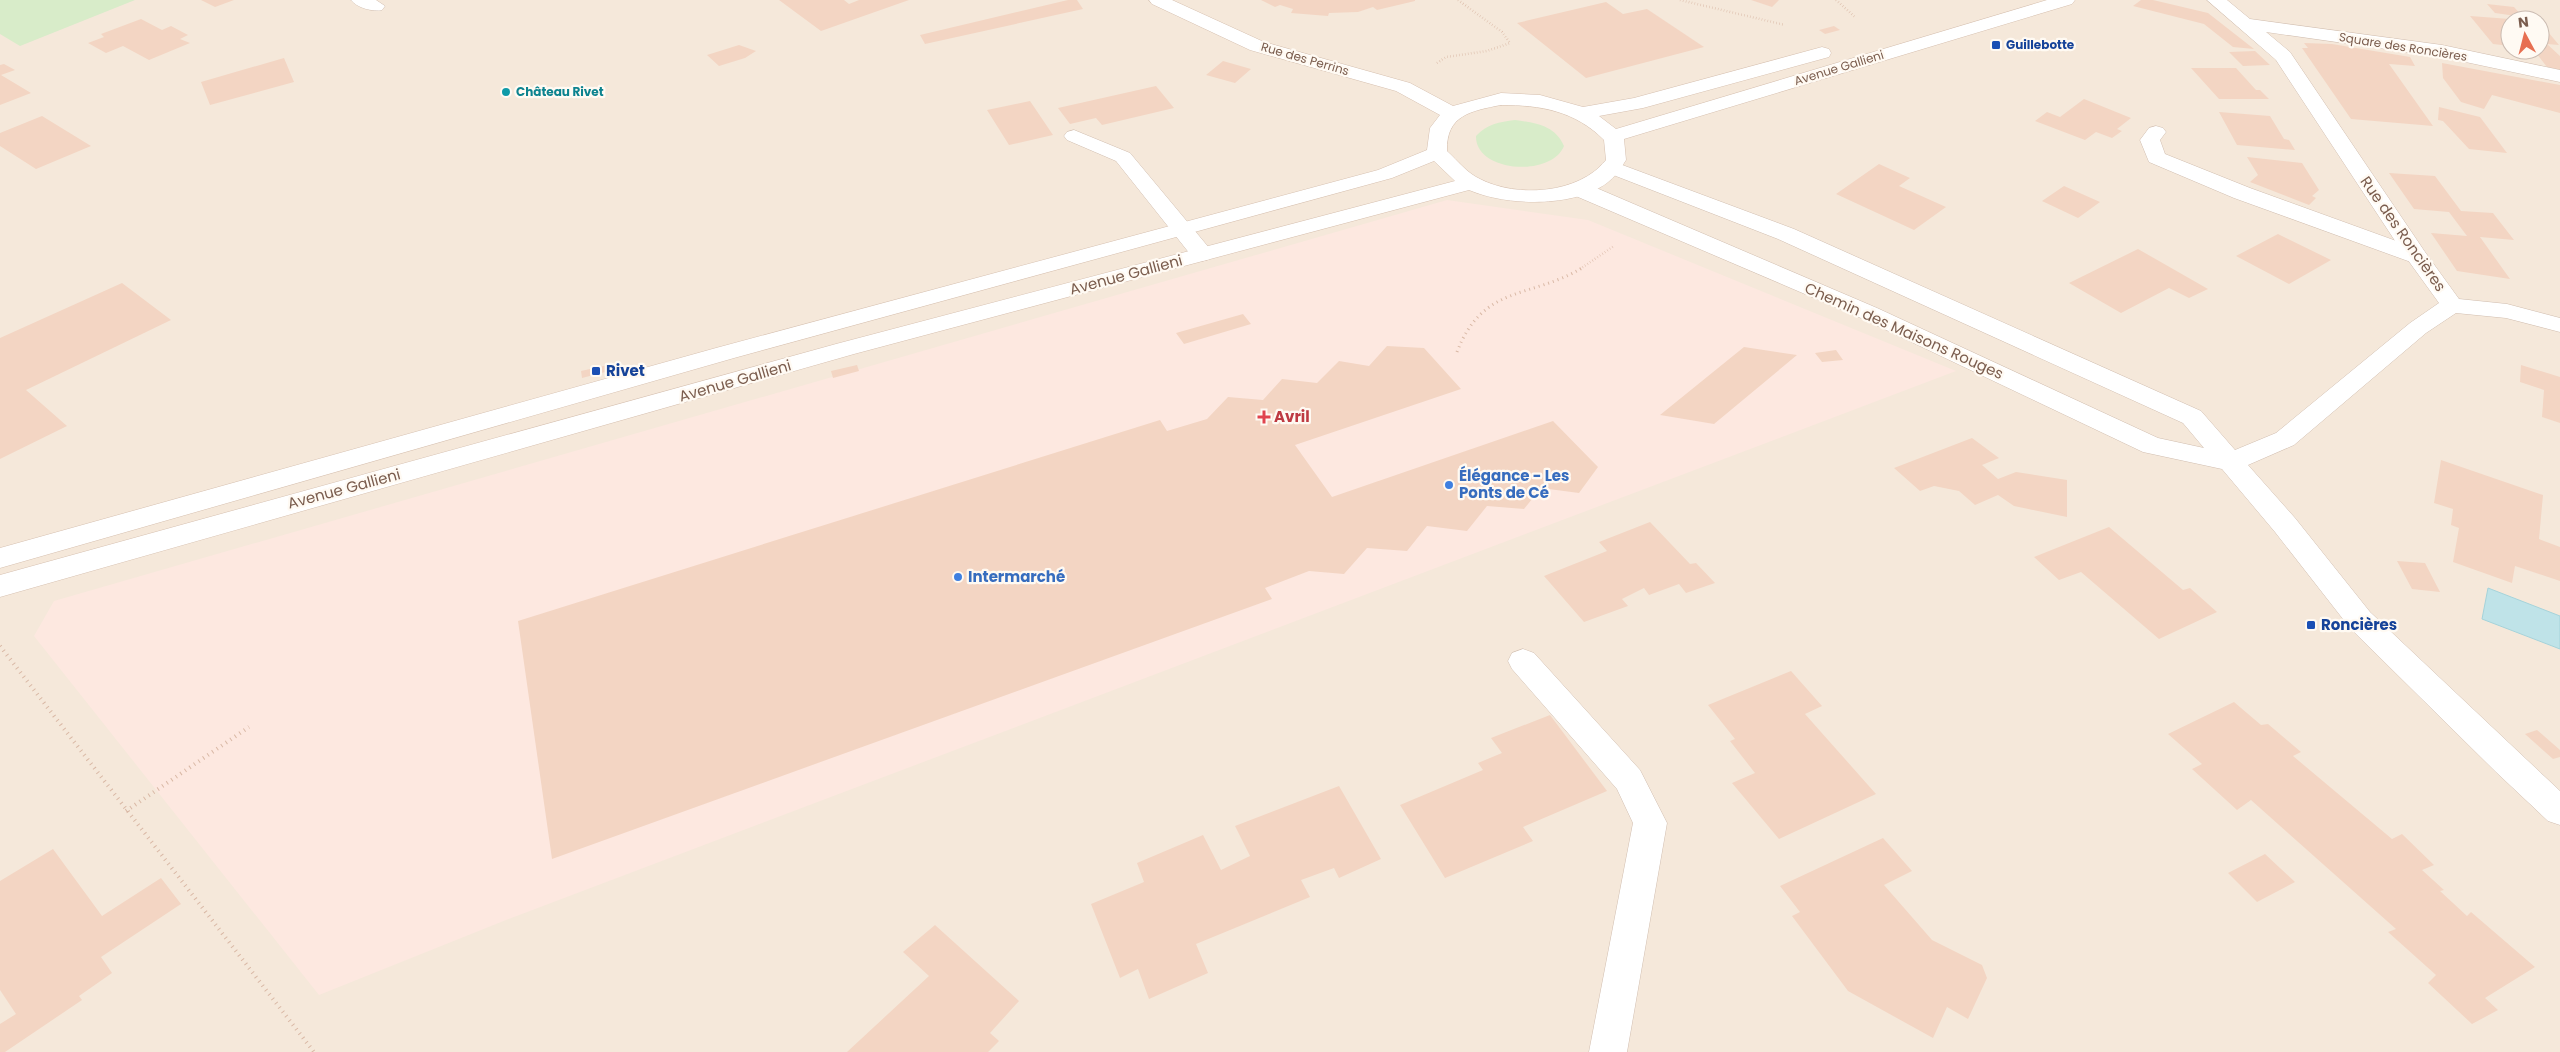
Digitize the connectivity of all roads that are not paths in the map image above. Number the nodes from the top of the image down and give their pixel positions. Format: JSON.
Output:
{"nodes":[{"id":1,"x":1158,"y":0,"type":"edge"},
{"id":2,"x":2011,"y":0,"type":"edge"},
{"id":3,"x":2066,"y":0,"type":"edge"},
{"id":4,"x":2216,"y":0,"type":"edge"},
{"id":5,"x":2246,"y":24,"type":"junction"},
{"id":6,"x":1861,"y":43,"type":"dead end"},
{"id":7,"x":1836,"y":50,"type":"dead end"},
{"id":8,"x":2560,"y":76,"type":"edge"},
{"id":9,"x":1583,"y":113,"type":"junction"},
{"id":10,"x":1453,"y":114,"type":"junction"},
{"id":11,"x":2156,"y":132,"type":"dead end"},
{"id":12,"x":1074,"y":136,"type":"dead end"},
{"id":13,"x":1612,"y":136,"type":"junction"},
{"id":14,"x":1437,"y":153,"type":"junction"},
{"id":15,"x":1610,"y":167,"type":"junction"},
{"id":16,"x":1471,"y":183,"type":"junction"},
{"id":17,"x":1579,"y":189,"type":"junction"},
{"id":18,"x":1182,"y":229,"type":"junction"},
{"id":19,"x":1202,"y":254,"type":"junction"},
{"id":20,"x":2416,"y":256,"type":"junction"},
{"id":21,"x":2452,"y":305,"type":"junction"},
{"id":22,"x":2560,"y":325,"type":"edge"},
{"id":23,"x":2230,"y":462,"type":"junction"},
{"id":24,"x":0,"y":558,"type":"edge"},
{"id":25,"x":0,"y":586,"type":"edge"},
{"id":26,"x":1523,"y":661,"type":"dead end"},
{"id":27,"x":2560,"y":811,"type":"edge"},
{"id":28,"x":1608,"y":1052,"type":"edge"}],
"edges":[{"from":1,"to":10,"type":"main road","name":"Rue des Perrins"},
{"from":2,"to":6,"type":"main road","name":"Avenue Gallieni"},
{"from":3,"to":13,"type":"main road","name":"Avenue Gallieni"},
{"from":4,"to":5,"type":"main road","name":"Rue des Roncières"},
{"from":5,"to":8,"type":"main road","name":"Square des Roncières"},
{"from":5,"to":20,"type":"main road","name":"Rue des Roncières"},
{"from":7,"to":9,"type":"main road","name":"Avenue Gallieni"},
{"from":9,"to":10,"type":"main road"},
{"from":9,"to":13,"type":"main road"},
{"from":10,"to":14,"type":"main road"},
{"from":11,"to":20,"type":"main road"},
{"from":12,"to":18,"type":"main road"},
{"from":13,"to":15,"type":"main road"},
{"from":14,"to":16,"type":"main road"},
{"from":14,"to":18,"type":"main road","name":"Avenue Gallieni"},
{"from":15,"to":17,"type":"main road"},
{"from":15,"to":23,"type":"main road"},
{"from":16,"to":17,"type":"main road"},
{"from":16,"to":19,"type":"main road","name":"Avenue Gallieni"},
{"from":17,"to":23,"type":"main road","name":"Chemin des Maisons Rouges"},
{"from":18,"to":19,"type":"main road"},
{"from":18,"to":24,"type":"main road","name":"Avenue Gallieni"},
{"from":19,"to":25,"type":"main road","name":"Avenue Gallieni"},
{"from":20,"to":21,"type":"main road","name":"Rue des Roncières"},
{"from":21,"to":22,"type":"main road"},
{"from":21,"to":23,"type":"main road","name":"Rue des Roncières"},
{"from":23,"to":27,"type":"main road"},
{"from":26,"to":28,"type":"main road"}]}
